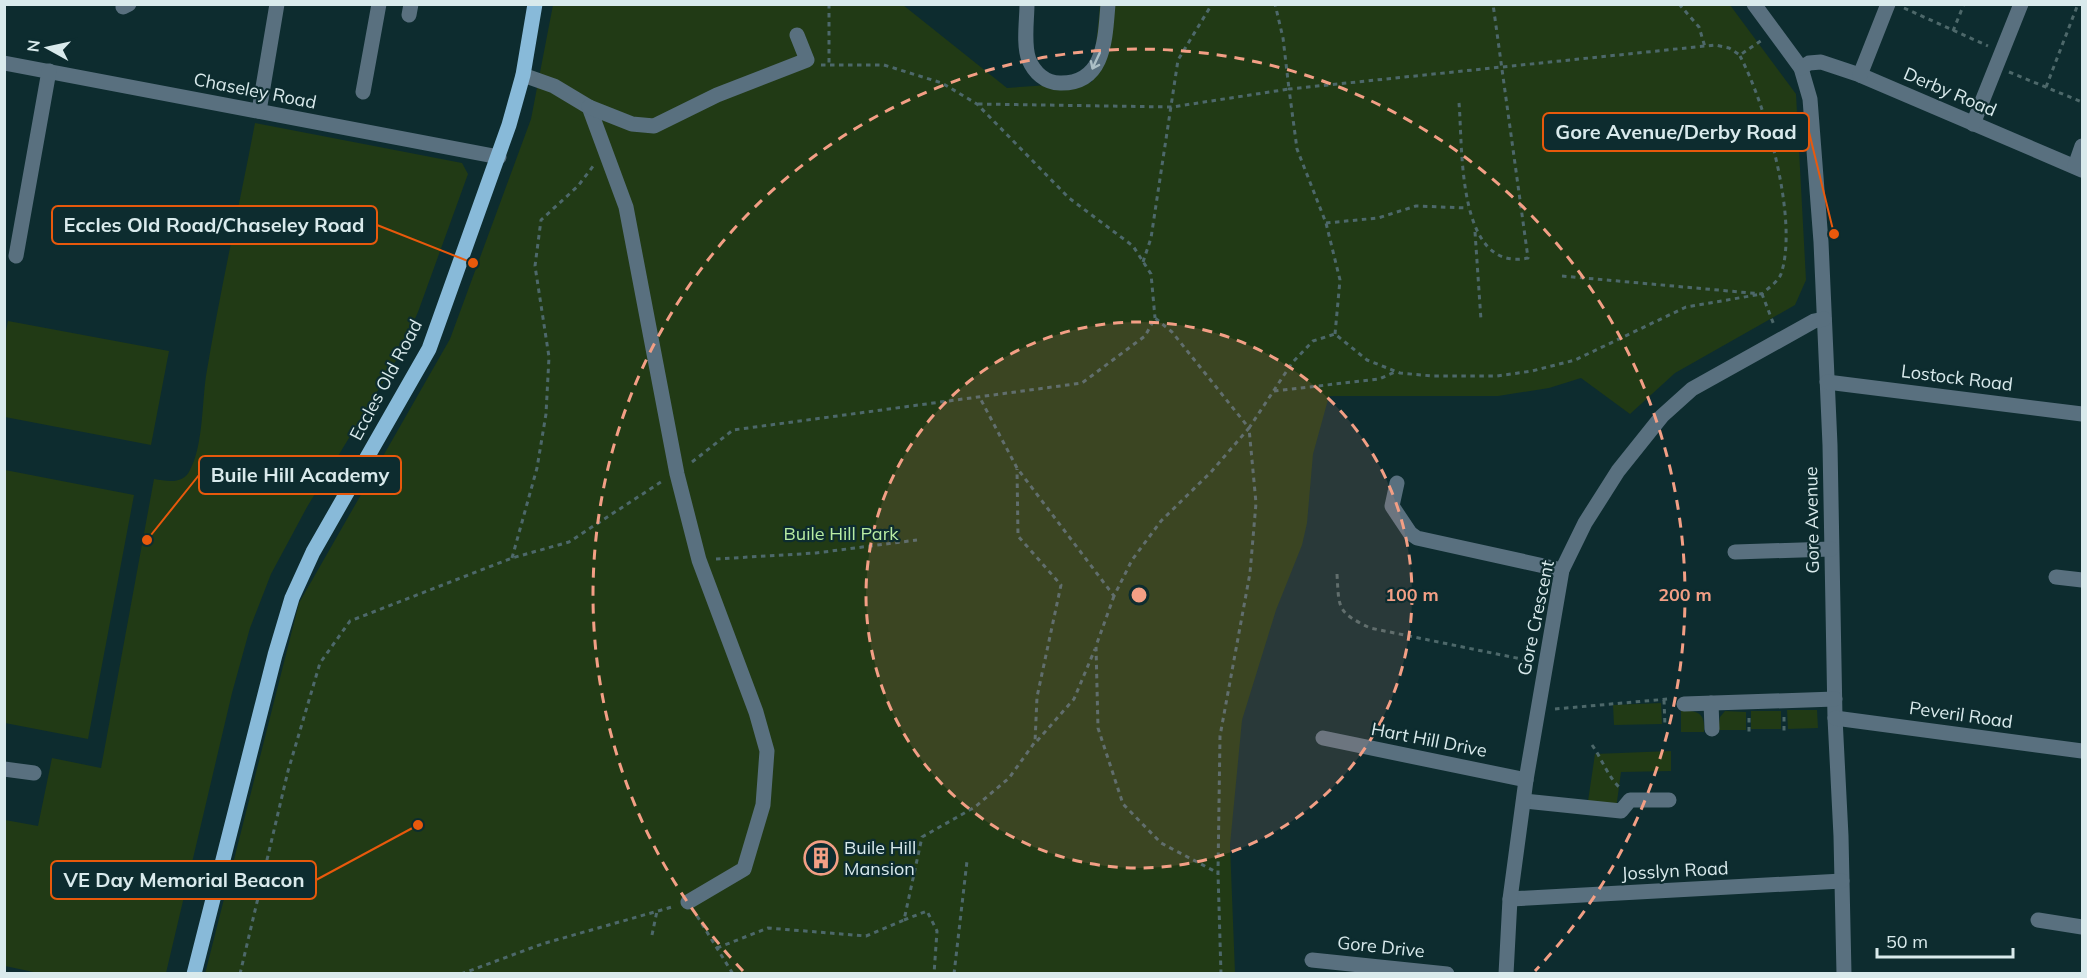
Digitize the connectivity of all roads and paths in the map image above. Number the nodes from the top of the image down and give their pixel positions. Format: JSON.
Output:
{"nodes":[{"id":1,"x":277,"y":4,"type":"edge"},
{"id":2,"x":379,"y":4,"type":"edge"},
{"id":3,"x":535,"y":4,"type":"edge"},
{"id":4,"x":829,"y":4,"type":"edge"},
{"id":5,"x":1027,"y":4,"type":"edge"},
{"id":6,"x":1108,"y":4,"type":"edge"},
{"id":7,"x":1212,"y":4,"type":"edge"},
{"id":8,"x":1275,"y":4,"type":"edge"},
{"id":9,"x":1493,"y":4,"type":"edge"},
{"id":10,"x":1679,"y":4,"type":"edge"},
{"id":11,"x":1754,"y":4,"type":"edge"},
{"id":12,"x":1888,"y":4,"type":"edge"},
{"id":13,"x":1964,"y":4,"type":"edge"},
{"id":14,"x":2021,"y":4,"type":"edge"},
{"id":15,"x":2078,"y":4,"type":"edge"},
{"id":16,"x":1899,"y":5,"type":"edge"},
{"id":17,"x":1953,"y":31,"type":"junction"},
{"id":18,"x":797,"y":35,"type":"dead end"},
{"id":19,"x":1758,"y":42,"type":"dead end"},
{"id":20,"x":1705,"y":47,"type":"junction"},
{"id":21,"x":2002,"y":52,"type":"junction"},
{"id":22,"x":1740,"y":56,"type":"junction"},
{"id":23,"x":4,"y":63,"type":"edge"},
{"id":24,"x":830,"y":63,"type":"junction"},
{"id":25,"x":819,"y":65,"type":"dead end"},
{"id":26,"x":1500,"y":67,"type":"junction"},
{"id":27,"x":1801,"y":68,"type":"junction"},
{"id":28,"x":49,"y":71,"type":"junction"},
{"id":29,"x":2013,"y":73,"type":"dead end"},
{"id":30,"x":523,"y":75,"type":"junction"},
{"id":31,"x":1860,"y":75,"type":"junction"},
{"id":32,"x":2046,"y":87,"type":"junction"},
{"id":33,"x":1289,"y":89,"type":"junction"},
{"id":34,"x":363,"y":92,"type":"dead end"},
{"id":35,"x":2082,"y":102,"type":"edge"},
{"id":36,"x":1459,"y":103,"type":"dead end"},
{"id":37,"x":977,"y":104,"type":"junction"},
{"id":38,"x":1172,"y":106,"type":"junction"},
{"id":39,"x":589,"y":107,"type":"junction"},
{"id":40,"x":259,"y":111,"type":"junction"},
{"id":41,"x":1973,"y":124,"type":"junction"},
{"id":42,"x":2082,"y":146,"type":"edge"},
{"id":43,"x":605,"y":150,"type":"junction"},
{"id":44,"x":499,"y":158,"type":"junction"},
{"id":45,"x":2078,"y":168,"type":"edge"},
{"id":46,"x":1468,"y":208,"type":"junction"},
{"id":47,"x":1326,"y":223,"type":"junction"},
{"id":48,"x":1474,"y":230,"type":"junction"},
{"id":49,"x":16,"y":256,"type":"dead end"},
{"id":50,"x":1143,"y":262,"type":"junction"},
{"id":51,"x":1562,"y":276,"type":"dead end"},
{"id":52,"x":1762,"y":294,"type":"junction"},
{"id":53,"x":1155,"y":318,"type":"dead end"},
{"id":54,"x":1771,"y":319,"type":"dead end"},
{"id":55,"x":1824,"y":319,"type":"junction"},
{"id":56,"x":1481,"y":320,"type":"dead end"},
{"id":57,"x":1335,"y":333,"type":"junction"},
{"id":58,"x":1395,"y":372,"type":"junction"},
{"id":59,"x":1827,"y":382,"type":"junction"},
{"id":60,"x":1274,"y":391,"type":"junction"},
{"id":61,"x":980,"y":398,"type":"dead end"},
{"id":62,"x":2082,"y":414,"type":"edge"},
{"id":63,"x":1249,"y":428,"type":"junction"},
{"id":64,"x":1017,"y":468,"type":"junction"},
{"id":65,"x":1397,"y":483,"type":"dead end"},
{"id":66,"x":917,"y":540,"type":"dead end"},
{"id":67,"x":1831,"y":549,"type":"junction"},
{"id":68,"x":1735,"y":552,"type":"dead end"},
{"id":69,"x":512,"y":558,"type":"dead end"},
{"id":70,"x":699,"y":560,"type":"junction"},
{"id":71,"x":1562,"y":570,"type":"junction"},
{"id":72,"x":1337,"y":574,"type":"dead end"},
{"id":73,"x":2056,"y":577,"type":"dead end"},
{"id":74,"x":2082,"y":580,"type":"edge"},
{"id":75,"x":1114,"y":596,"type":"junction"},
{"id":76,"x":1096,"y":645,"type":"junction"},
{"id":77,"x":1545,"y":664,"type":"junction"},
{"id":78,"x":1835,"y":699,"type":"junction"},
{"id":79,"x":1665,"y":700,"type":"junction"},
{"id":80,"x":1711,"y":703,"type":"junction"},
{"id":81,"x":1684,"y":704,"type":"joint"},
{"id":82,"x":1538,"y":709,"type":"junction"},
{"id":83,"x":1835,"y":718,"type":"junction"},
{"id":84,"x":1665,"y":726,"type":"dead end"},
{"id":85,"x":1712,"y":729,"type":"dead end"},
{"id":86,"x":1323,"y":738,"type":"dead end"},
{"id":87,"x":1035,"y":742,"type":"junction"},
{"id":88,"x":1592,"y":745,"type":"dead end"},
{"id":89,"x":2082,"y":751,"type":"edge"},
{"id":90,"x":4,"y":769,"type":"edge"},
{"id":91,"x":34,"y":773,"type":"dead end"},
{"id":92,"x":1526,"y":780,"type":"junction"},
{"id":93,"x":1630,"y":800,"type":"junction"},
{"id":94,"x":1670,"y":800,"type":"dead end"},
{"id":95,"x":1524,"y":801,"type":"junction"},
{"id":96,"x":967,"y":861,"type":"dead end"},
{"id":97,"x":1218,"y":873,"type":"junction"},
{"id":98,"x":1842,"y":881,"type":"junction"},
{"id":99,"x":1510,"y":899,"type":"junction"},
{"id":100,"x":688,"y":902,"type":"junction"},
{"id":101,"x":657,"y":911,"type":"junction"},
{"id":102,"x":904,"y":920,"type":"junction"},
{"id":103,"x":2038,"y":920,"type":"dead end"},
{"id":104,"x":2082,"y":927,"type":"edge"},
{"id":105,"x":652,"y":935,"type":"dead end"},
{"id":106,"x":717,"y":948,"type":"junction"},
{"id":107,"x":1312,"y":960,"type":"dead end"},
{"id":108,"x":194,"y":974,"type":"edge"},
{"id":109,"x":461,"y":974,"type":"edge"},
{"id":110,"x":733,"y":974,"type":"edge"},
{"id":111,"x":934,"y":974,"type":"edge"},
{"id":112,"x":954,"y":974,"type":"edge"},
{"id":113,"x":1221,"y":974,"type":"edge"},
{"id":114,"x":1447,"y":974,"type":"edge"},
{"id":115,"x":1506,"y":974,"type":"edge"},
{"id":116,"x":1844,"y":974,"type":"edge"}],
"edges":[{"from":1,"to":40,"type":"street"},
{"from":2,"to":34,"type":"street"},
{"from":3,"to":30,"type":"main road","name":"Eccles Old Road"},
{"from":4,"to":24,"type":"path"},
{"from":6,"to":5,"type":"street","one_way":true},
{"from":7,"to":38,"type":"path"},
{"from":8,"to":33,"type":"path"},
{"from":9,"to":26,"type":"path"},
{"from":10,"to":20,"type":"path"},
{"from":11,"to":27,"type":"street"},
{"from":12,"to":31,"type":"street"},
{"from":13,"to":17,"type":"path"},
{"from":14,"to":21,"type":"street"},
{"from":15,"to":32,"type":"path"},
{"from":16,"to":17,"type":"path"},
{"from":17,"to":21,"type":"path"},
{"from":18,"to":39,"type":"street"},
{"from":19,"to":22,"type":"path"},
{"from":20,"to":22,"type":"path"},
{"from":20,"to":26,"type":"path"},
{"from":21,"to":41,"type":"street"},
{"from":22,"to":52,"type":"path"},
{"from":23,"to":28,"type":"street","name":"Chaseley Road"},
{"from":24,"to":25,"type":"path"},
{"from":24,"to":37,"type":"path"},
{"from":26,"to":33,"type":"path"},
{"from":26,"to":48,"type":"path"},
{"from":27,"to":31,"type":"street","name":"Derby Road"},
{"from":27,"to":55,"type":"street","name":"Gore Avenue"},
{"from":28,"to":40,"type":"street","name":"Chaseley Road"},
{"from":28,"to":49,"type":"street"},
{"from":29,"to":32,"type":"path"},
{"from":30,"to":39,"type":"street"},
{"from":30,"to":44,"type":"main road","name":"Eccles Old Road"},
{"from":31,"to":41,"type":"street","name":"Derby Road"},
{"from":32,"to":35,"type":"path"},
{"from":33,"to":38,"type":"path"},
{"from":33,"to":47,"type":"path"},
{"from":36,"to":46,"type":"path"},
{"from":37,"to":38,"type":"path"},
{"from":37,"to":50,"type":"path"},
{"from":38,"to":50,"type":"path"},
{"from":39,"to":43,"type":"street"},
{"from":40,"to":44,"type":"street","name":"Chaseley Road"},
{"from":41,"to":45,"type":"street","name":"Derby Road"},
{"from":42,"to":45,"type":"street"},
{"from":43,"to":69,"type":"path"},
{"from":43,"to":70,"type":"street"},
{"from":44,"to":108,"type":"main road","name":"Eccles Old Road"},
{"from":46,"to":47,"type":"path"},
{"from":46,"to":48,"type":"path"},
{"from":47,"to":57,"type":"path"},
{"from":48,"to":56,"type":"path"},
{"from":50,"to":53,"type":"path"},
{"from":51,"to":52,"type":"path"},
{"from":52,"to":54,"type":"path"},
{"from":52,"to":58,"type":"path"},
{"from":55,"to":59,"type":"street","name":"Gore Avenue"},
{"from":55,"to":71,"type":"street","name":"Gore Crescent"},
{"from":57,"to":58,"type":"path"},
{"from":57,"to":60,"type":"path"},
{"from":58,"to":60,"type":"path"},
{"from":59,"to":62,"type":"street","name":"Lostock Road"},
{"from":59,"to":67,"type":"street","name":"Gore Avenue"},
{"from":60,"to":63,"type":"path"},
{"from":61,"to":64,"type":"path"},
{"from":63,"to":75,"type":"path"},
{"from":63,"to":97,"type":"path"},
{"from":64,"to":75,"type":"path"},
{"from":64,"to":87,"type":"path"},
{"from":65,"to":71,"type":"street"},
{"from":66,"to":70,"type":"path"},
{"from":67,"to":68,"type":"street"},
{"from":67,"to":78,"type":"street","name":"Gore Avenue"},
{"from":70,"to":100,"type":"street"},
{"from":71,"to":77,"type":"street","name":"Gore Crescent"},
{"from":72,"to":77,"type":"path"},
{"from":73,"to":74,"type":"street"},
{"from":75,"to":76,"type":"path"},
{"from":76,"to":87,"type":"path"},
{"from":76,"to":97,"type":"path"},
{"from":77,"to":82,"type":"street","name":"Gore Crescent"},
{"from":78,"to":80,"type":"street"},
{"from":78,"to":83,"type":"street","name":"Gore Avenue"},
{"from":79,"to":81,"type":"path"},
{"from":79,"to":82,"type":"path"},
{"from":79,"to":84,"type":"path"},
{"from":80,"to":81,"type":"street"},
{"from":80,"to":85,"type":"street"},
{"from":82,"to":92,"type":"street","name":"Gore Crescent"},
{"from":83,"to":89,"type":"street","name":"Peveril Road"},
{"from":83,"to":98,"type":"street","name":"Gore Avenue"},
{"from":86,"to":92,"type":"street","name":"Hart Hill Drive"},
{"from":87,"to":102,"type":"path"},
{"from":88,"to":93,"type":"path"},
{"from":90,"to":91,"type":"street"},
{"from":92,"to":95,"type":"street","name":"Gore Crescent"},
{"from":93,"to":94,"type":"street"},
{"from":93,"to":95,"type":"street"},
{"from":95,"to":99,"type":"street","name":"Gore Crescent"},
{"from":96,"to":112,"type":"path"},
{"from":97,"to":113,"type":"path"},
{"from":98,"to":99,"type":"street","name":"Josslyn Road"},
{"from":98,"to":116,"type":"street","name":"Gore Avenue"},
{"from":99,"to":115,"type":"street","name":"Gore Crescent"},
{"from":100,"to":101,"type":"path"},
{"from":100,"to":106,"type":"path"},
{"from":101,"to":105,"type":"path"},
{"from":101,"to":109,"type":"path"},
{"from":102,"to":106,"type":"path"},
{"from":102,"to":111,"type":"path"},
{"from":103,"to":104,"type":"street"},
{"from":106,"to":110,"type":"path"},
{"from":107,"to":114,"type":"street","name":"Gore Drive"}]}
